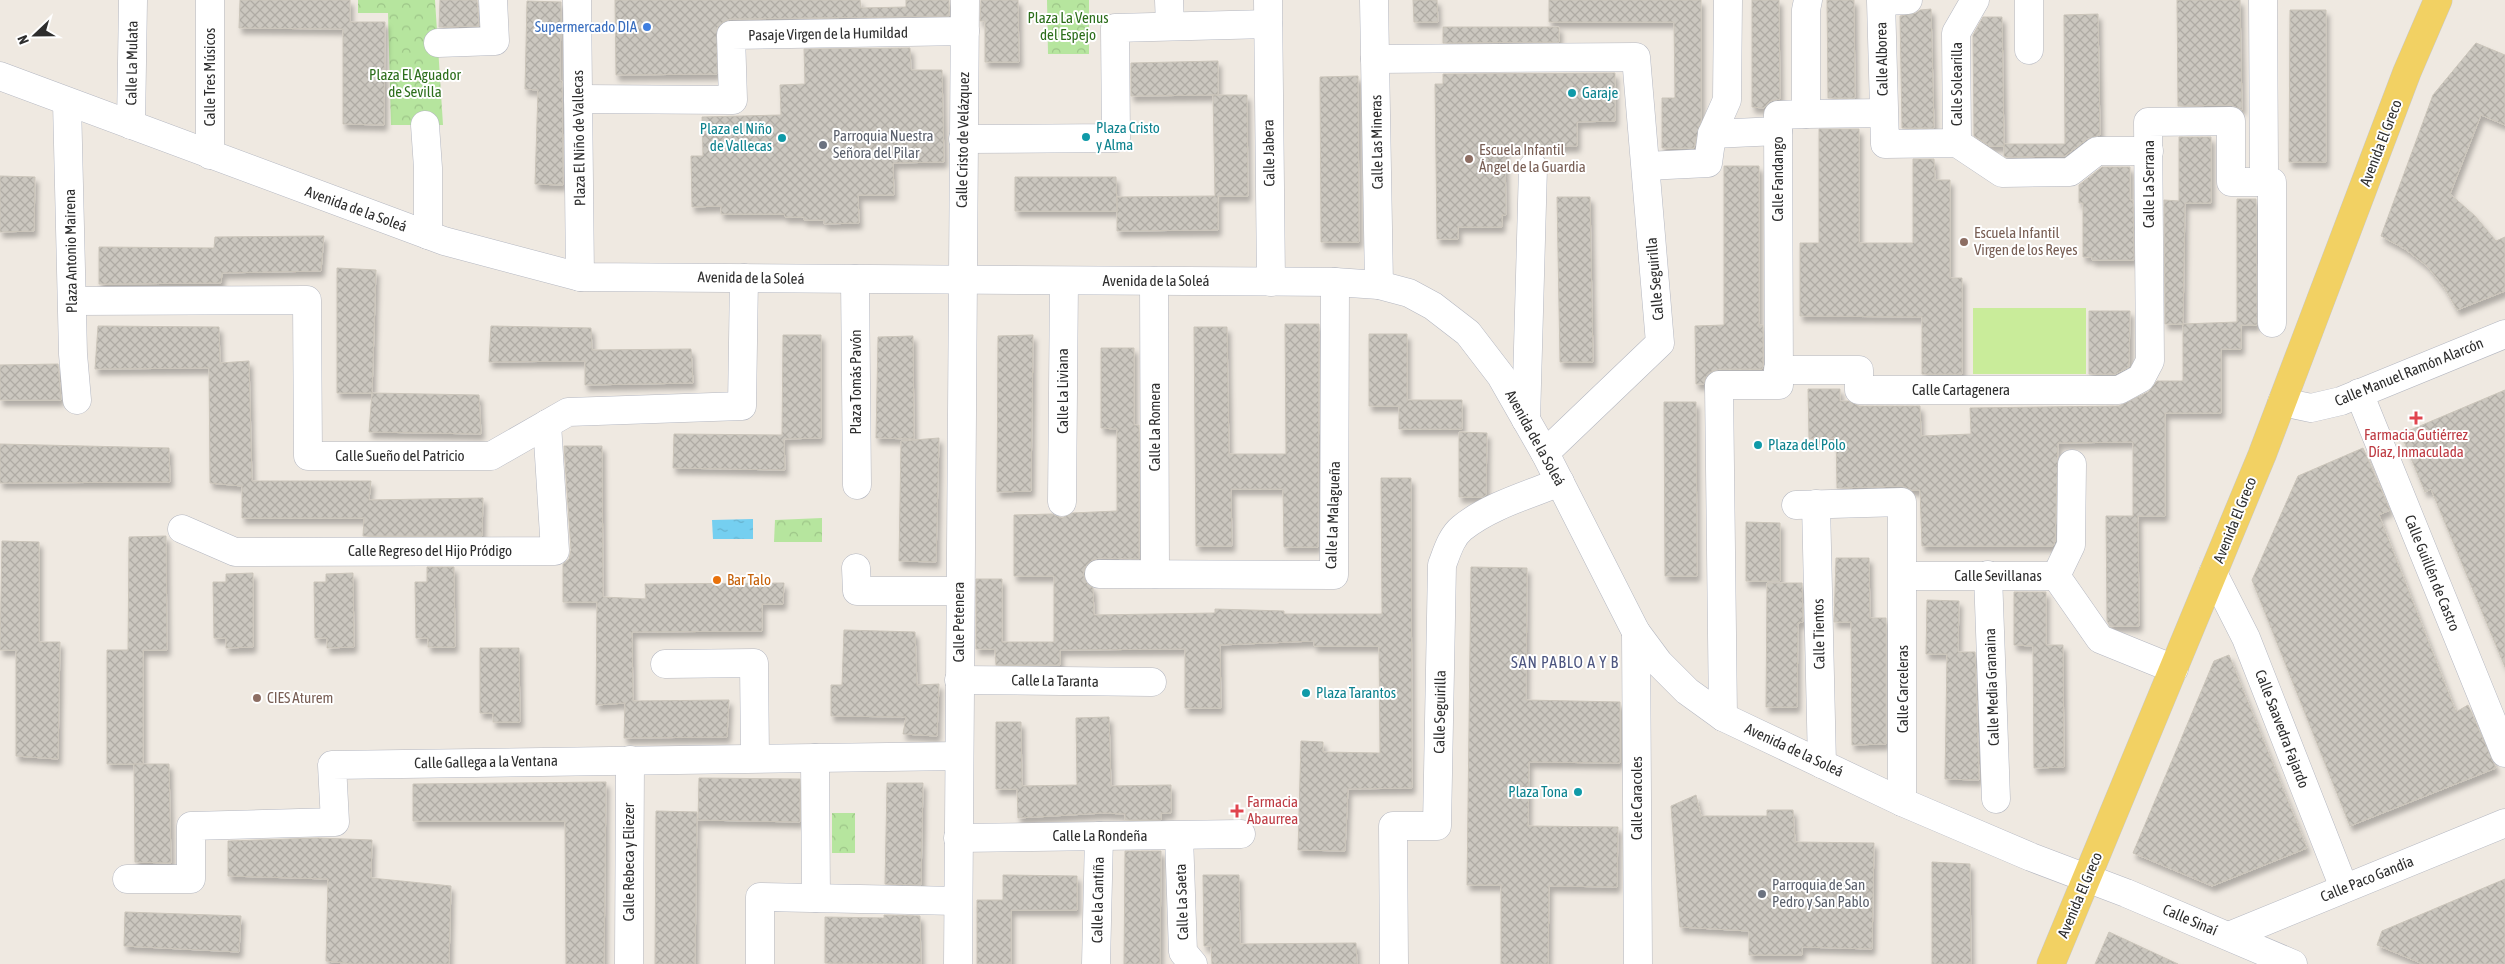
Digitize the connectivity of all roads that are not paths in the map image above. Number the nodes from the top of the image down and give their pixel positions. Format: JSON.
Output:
{"nodes":[{"id":1,"x":133,"y":0,"type":"edge"},
{"id":2,"x":210,"y":0,"type":"edge"},
{"id":3,"x":493,"y":0,"type":"edge"},
{"id":4,"x":578,"y":0,"type":"edge"},
{"id":5,"x":965,"y":0,"type":"edge"},
{"id":6,"x":1374,"y":0,"type":"edge"},
{"id":7,"x":1728,"y":0,"type":"edge"},
{"id":8,"x":1808,"y":0,"type":"edge"},
{"id":9,"x":1908,"y":0,"type":"edge"},
{"id":10,"x":1975,"y":0,"type":"edge"},
{"id":11,"x":2029,"y":0,"type":"edge"},
{"id":12,"x":2263,"y":0,"type":"edge"},
{"id":13,"x":2416,"y":0,"type":"edge"},
{"id":14,"x":2438,"y":0,"type":"edge"},
{"id":15,"x":1268,"y":12,"type":"edge"},
{"id":16,"x":1170,"y":13,"type":"edge"},
{"id":17,"x":964,"y":32,"type":"junction"},
{"id":18,"x":438,"y":43,"type":"dead end"},
{"id":19,"x":2029,"y":50,"type":"dead end"},
{"id":20,"x":1375,"y":59,"type":"junction"},
{"id":21,"x":2407,"y":72,"type":"junction"},
{"id":22,"x":0,"y":76,"type":"edge"},
{"id":23,"x":578,"y":99,"type":"junction"},
{"id":24,"x":67,"y":102,"type":"junction"},
{"id":25,"x":1884,"y":113,"type":"junction"},
{"id":26,"x":1806,"y":114,"type":"junction"},
{"id":27,"x":131,"y":125,"type":"junction"},
{"id":28,"x":425,"y":125,"type":"dead end"},
{"id":29,"x":1778,"y":131,"type":"junction"},
{"id":30,"x":1712,"y":134,"type":"junction"},
{"id":31,"x":963,"y":139,"type":"junction"},
{"id":32,"x":1957,"y":143,"type":"junction"},
{"id":33,"x":2149,"y":151,"type":"junction"},
{"id":34,"x":210,"y":155,"type":"junction"},
{"id":35,"x":1646,"y":166,"type":"junction"},
{"id":36,"x":1533,"y":167,"type":"dead end"},
{"id":37,"x":2264,"y":168,"type":"dead end"},
{"id":38,"x":428,"y":235,"type":"junction"},
{"id":39,"x":580,"y":276,"type":"junction"},
{"id":40,"x":744,"y":278,"type":"junction"},
{"id":41,"x":855,"y":279,"type":"junction"},
{"id":42,"x":961,"y":281,"type":"junction"},
{"id":43,"x":1064,"y":281,"type":"junction"},
{"id":44,"x":1154,"y":281,"type":"junction"},
{"id":45,"x":1271,"y":282,"type":"junction"},
{"id":46,"x":1336,"y":282,"type":"junction"},
{"id":47,"x":1379,"y":285,"type":"junction"},
{"id":48,"x":73,"y":301,"type":"junction"},
{"id":49,"x":2272,"y":323,"type":"dead end"},
{"id":50,"x":2505,"y":334,"type":"edge"},
{"id":51,"x":2150,"y":361,"type":"joint"},
{"id":52,"x":1779,"y":378,"type":"junction"},
{"id":53,"x":2359,"y":393,"type":"junction"},
{"id":54,"x":77,"y":400,"type":"dead end"},
{"id":55,"x":2282,"y":402,"type":"junction"},
{"id":56,"x":1526,"y":421,"type":"junction"},
{"id":57,"x":547,"y":424,"type":"junction"},
{"id":58,"x":1545,"y":453,"type":"junction"},
{"id":59,"x":2072,"y":464,"type":"dead end"},
{"id":60,"x":1560,"y":482,"type":"junction"},
{"id":61,"x":857,"y":485,"type":"dead end"},
{"id":62,"x":1062,"y":502,"type":"dead end"},
{"id":63,"x":1806,"y":504,"type":"joint"},
{"id":64,"x":182,"y":529,"type":"dead end"},
{"id":65,"x":856,"y":568,"type":"dead end"},
{"id":66,"x":2214,"y":573,"type":"junction"},
{"id":67,"x":1099,"y":574,"type":"dead end"},
{"id":68,"x":1155,"y":574,"type":"junction"},
{"id":69,"x":1988,"y":575,"type":"junction"},
{"id":70,"x":1903,"y":576,"type":"junction"},
{"id":71,"x":2056,"y":576,"type":"junction"},
{"id":72,"x":960,"y":591,"type":"junction"},
{"id":73,"x":1636,"y":632,"type":"junction"},
{"id":74,"x":665,"y":664,"type":"dead end"},
{"id":75,"x":2174,"y":669,"type":"junction"},
{"id":76,"x":959,"y":680,"type":"junction"},
{"id":77,"x":1152,"y":682,"type":"dead end"},
{"id":78,"x":1723,"y":717,"type":"junction"},
{"id":79,"x":2505,"y":753,"type":"edge"},
{"id":80,"x":959,"y":756,"type":"junction"},
{"id":81,"x":755,"y":758,"type":"junction"},
{"id":82,"x":815,"y":758,"type":"junction"},
{"id":83,"x":630,"y":760,"type":"junction"},
{"id":84,"x":1822,"y":764,"type":"junction"},
{"id":85,"x":1996,"y":799,"type":"dead end"},
{"id":86,"x":1902,"y":802,"type":"junction"},
{"id":87,"x":2505,"y":823,"type":"edge"},
{"id":88,"x":1242,"y":834,"type":"dead end"},
{"id":89,"x":1099,"y":836,"type":"junction"},
{"id":90,"x":1179,"y":836,"type":"junction"},
{"id":91,"x":958,"y":838,"type":"junction"},
{"id":92,"x":2087,"y":878,"type":"junction"},
{"id":93,"x":127,"y":879,"type":"dead end"},
{"id":94,"x":2344,"y":888,"type":"junction"},
{"id":95,"x":816,"y":898,"type":"junction"},
{"id":96,"x":958,"y":900,"type":"junction"},
{"id":97,"x":2228,"y":936,"type":"junction"},
{"id":98,"x":629,"y":964,"type":"edge"},
{"id":99,"x":760,"y":964,"type":"edge"},
{"id":100,"x":958,"y":964,"type":"edge"},
{"id":101,"x":1096,"y":964,"type":"edge"},
{"id":102,"x":1193,"y":964,"type":"edge"},
{"id":103,"x":1394,"y":964,"type":"edge"},
{"id":104,"x":1638,"y":964,"type":"edge"},
{"id":105,"x":2051,"y":964,"type":"edge"},
{"id":106,"x":2291,"y":964,"type":"edge"}],
"edges":[{"from":1,"to":27,"type":"street","name":"Calle La Mulata"},
{"from":2,"to":34,"type":"street","name":"Calle Tres Músicos"},
{"from":3,"to":18,"type":"street"},
{"from":4,"to":23,"type":"street","name":"Plaza El Niño de Vallecas"},
{"from":5,"to":17,"type":"street","name":"Calle Cristo de Velázquez"},
{"from":6,"to":20,"type":"street","name":"Calle Las Mineras"},
{"from":7,"to":30,"type":"street"},
{"from":8,"to":26,"type":"street"},
{"from":9,"to":25,"type":"street","name":"Calle Alborea"},
{"from":10,"to":32,"type":"street","name":"Calle Solearilla"},
{"from":11,"to":19,"type":"street"},
{"from":12,"to":37,"type":"street"},
{"from":13,"to":21,"type":"main road","name":"Avenida El Greco"},
{"from":14,"to":21,"type":"main road","name":"Avenida El Greco"},
{"from":15,"to":16,"type":"street","name":"Calle Jabera"},
{"from":15,"to":45,"type":"street","name":"Calle Jabera"},
{"from":16,"to":31,"type":"street","name":"Calle Jabera"},
{"from":17,"to":23,"type":"street","name":"Pasaje Virgen de la Humildad"},
{"from":17,"to":31,"type":"street","name":"Calle Cristo de Velázquez"},
{"from":20,"to":35,"type":"street","name":"Calle Seguirilla"},
{"from":20,"to":47,"type":"street","name":"Calle Las Mineras"},
{"from":21,"to":55,"type":"main road","name":"Avenida El Greco"},
{"from":22,"to":24,"type":"street","name":"Avenida de la Soleá"},
{"from":23,"to":39,"type":"street","name":"Plaza El Niño de Vallecas"},
{"from":24,"to":27,"type":"street","name":"Avenida de la Soleá"},
{"from":24,"to":48,"type":"street","name":"Plaza Antonio Mairena"},
{"from":25,"to":26,"type":"street"},
{"from":25,"to":32,"type":"street","name":"Calle Alborea"},
{"from":26,"to":29,"type":"street","name":"Calle Fandango"},
{"from":27,"to":34,"type":"street","name":"Avenida de la Soleá"},
{"from":28,"to":38,"type":"street"},
{"from":29,"to":30,"type":"street"},
{"from":29,"to":52,"type":"street","name":"Calle Fandango"},
{"from":30,"to":35,"type":"street"},
{"from":31,"to":42,"type":"street","name":"Calle Cristo de Velázquez"},
{"from":32,"to":33,"type":"street"},
{"from":33,"to":49,"type":"street","name":"Calle La Serrana"},
{"from":33,"to":51,"type":"street","name":"Calle La Serrana"},
{"from":34,"to":38,"type":"street","name":"Avenida de la Soleá"},
{"from":35,"to":58,"type":"street","name":"Calle Seguirilla"},
{"from":36,"to":56,"type":"street"},
{"from":38,"to":39,"type":"street","name":"Avenida de la Soleá"},
{"from":39,"to":40,"type":"street","name":"Avenida de la Soleá"},
{"from":40,"to":41,"type":"street","name":"Avenida de la Soleá"},
{"from":40,"to":57,"type":"street","name":"Calle Sueño del Patricio"},
{"from":41,"to":42,"type":"street","name":"Avenida de la Soleá"},
{"from":41,"to":61,"type":"street","name":"Plaza Tomás Pavón"},
{"from":42,"to":43,"type":"street","name":"Avenida de la Soleá"},
{"from":42,"to":72,"type":"street","name":"Calle Petenera"},
{"from":43,"to":44,"type":"street","name":"Avenida de la Soleá"},
{"from":43,"to":62,"type":"street","name":"Calle La Liviana"},
{"from":44,"to":45,"type":"street","name":"Avenida de la Soleá"},
{"from":44,"to":68,"type":"street","name":"Calle La Romera"},
{"from":45,"to":46,"type":"street","name":"Avenida de la Soleá"},
{"from":46,"to":47,"type":"street","name":"Avenida de la Soleá"},
{"from":46,"to":68,"type":"street","name":"Calle La Malagueña"},
{"from":47,"to":56,"type":"street","name":"Avenida de la Soleá"},
{"from":48,"to":54,"type":"street","name":"Plaza Antonio Mairena"},
{"from":48,"to":57,"type":"street","name":"Calle Sueño del Patricio"},
{"from":50,"to":53,"type":"street","name":"Calle Manuel Ramón Alarcón"},
{"from":51,"to":52,"type":"street","name":"Calle Cartagenera"},
{"from":52,"to":78,"type":"street","name":"Calle Cartagenera"},
{"from":53,"to":55,"type":"street","name":"Calle Manuel Ramón Alarcón"},
{"from":53,"to":79,"type":"street","name":"Calle Guillén de Castro"},
{"from":55,"to":66,"type":"main road","name":"Avenida El Greco"},
{"from":56,"to":58,"type":"street","name":"Avenida de la Soleá"},
{"from":57,"to":64,"type":"street","name":"Calle Regreso del Hijo Pródigo"},
{"from":58,"to":60,"type":"street","name":"Avenida de la Soleá"},
{"from":59,"to":71,"type":"street"},
{"from":60,"to":73,"type":"street","name":"Avenida de la Soleá"},
{"from":60,"to":103,"type":"street","name":"Calle Seguirilla"},
{"from":63,"to":70,"type":"street","name":"Calle Carceleras"},
{"from":63,"to":84,"type":"street","name":"Calle Tientos"},
{"from":65,"to":72,"type":"street"},
{"from":66,"to":75,"type":"main road","name":"Avenida El Greco"},
{"from":66,"to":94,"type":"street","name":"Calle Saavedra Fajardo"},
{"from":67,"to":68,"type":"street","name":"Calle La Malagueña"},
{"from":69,"to":70,"type":"street","name":"Calle Sevillanas"},
{"from":69,"to":71,"type":"street","name":"Calle Sevillanas"},
{"from":69,"to":85,"type":"street","name":"Calle Media Granaina"},
{"from":70,"to":86,"type":"street","name":"Calle Carceleras"},
{"from":71,"to":75,"type":"street","name":"Calle Sevillanas"},
{"from":72,"to":76,"type":"street","name":"Calle Petenera"},
{"from":73,"to":78,"type":"street","name":"Avenida de la Soleá"},
{"from":73,"to":104,"type":"street","name":"Calle Caracoles"},
{"from":74,"to":81,"type":"street"},
{"from":75,"to":92,"type":"main road","name":"Avenida El Greco"},
{"from":76,"to":77,"type":"street","name":"Calle La Taranta"},
{"from":76,"to":80,"type":"street","name":"Calle Petenera"},
{"from":78,"to":84,"type":"street","name":"Avenida de la Soleá"},
{"from":80,"to":82,"type":"street","name":"Calle Gallega a la Ventana"},
{"from":80,"to":91,"type":"street","name":"Calle Petenera"},
{"from":81,"to":82,"type":"street","name":"Calle Gallega a la Ventana"},
{"from":81,"to":83,"type":"street","name":"Calle Gallega a la Ventana"},
{"from":82,"to":95,"type":"street"},
{"from":83,"to":93,"type":"street","name":"Calle Gallega a la Ventana"},
{"from":83,"to":98,"type":"street","name":"Calle Rebeca y Eliezer"},
{"from":84,"to":86,"type":"street","name":"Avenida de la Soleá"},
{"from":86,"to":92,"type":"street","name":"Avenida de la Soleá"},
{"from":87,"to":94,"type":"street","name":"Calle Paco Gandía"},
{"from":88,"to":90,"type":"street","name":"Calle La Rondeña"},
{"from":89,"to":90,"type":"street","name":"Calle La Rondeña"},
{"from":89,"to":91,"type":"street","name":"Calle La Rondeña"},
{"from":89,"to":101,"type":"street","name":"Calle la Cantiña"},
{"from":90,"to":102,"type":"street","name":"Calle La Saeta"},
{"from":91,"to":96,"type":"street","name":"Calle Petenera"},
{"from":92,"to":97,"type":"street","name":"Calle Sinaí"},
{"from":92,"to":105,"type":"main road","name":"Avenida El Greco"},
{"from":94,"to":97,"type":"street","name":"Calle Paco Gandía"},
{"from":95,"to":96,"type":"street"},
{"from":95,"to":99,"type":"street"},
{"from":96,"to":100,"type":"street","name":"Calle Petenera"},
{"from":97,"to":106,"type":"street","name":"Calle Sinaí"}]}
